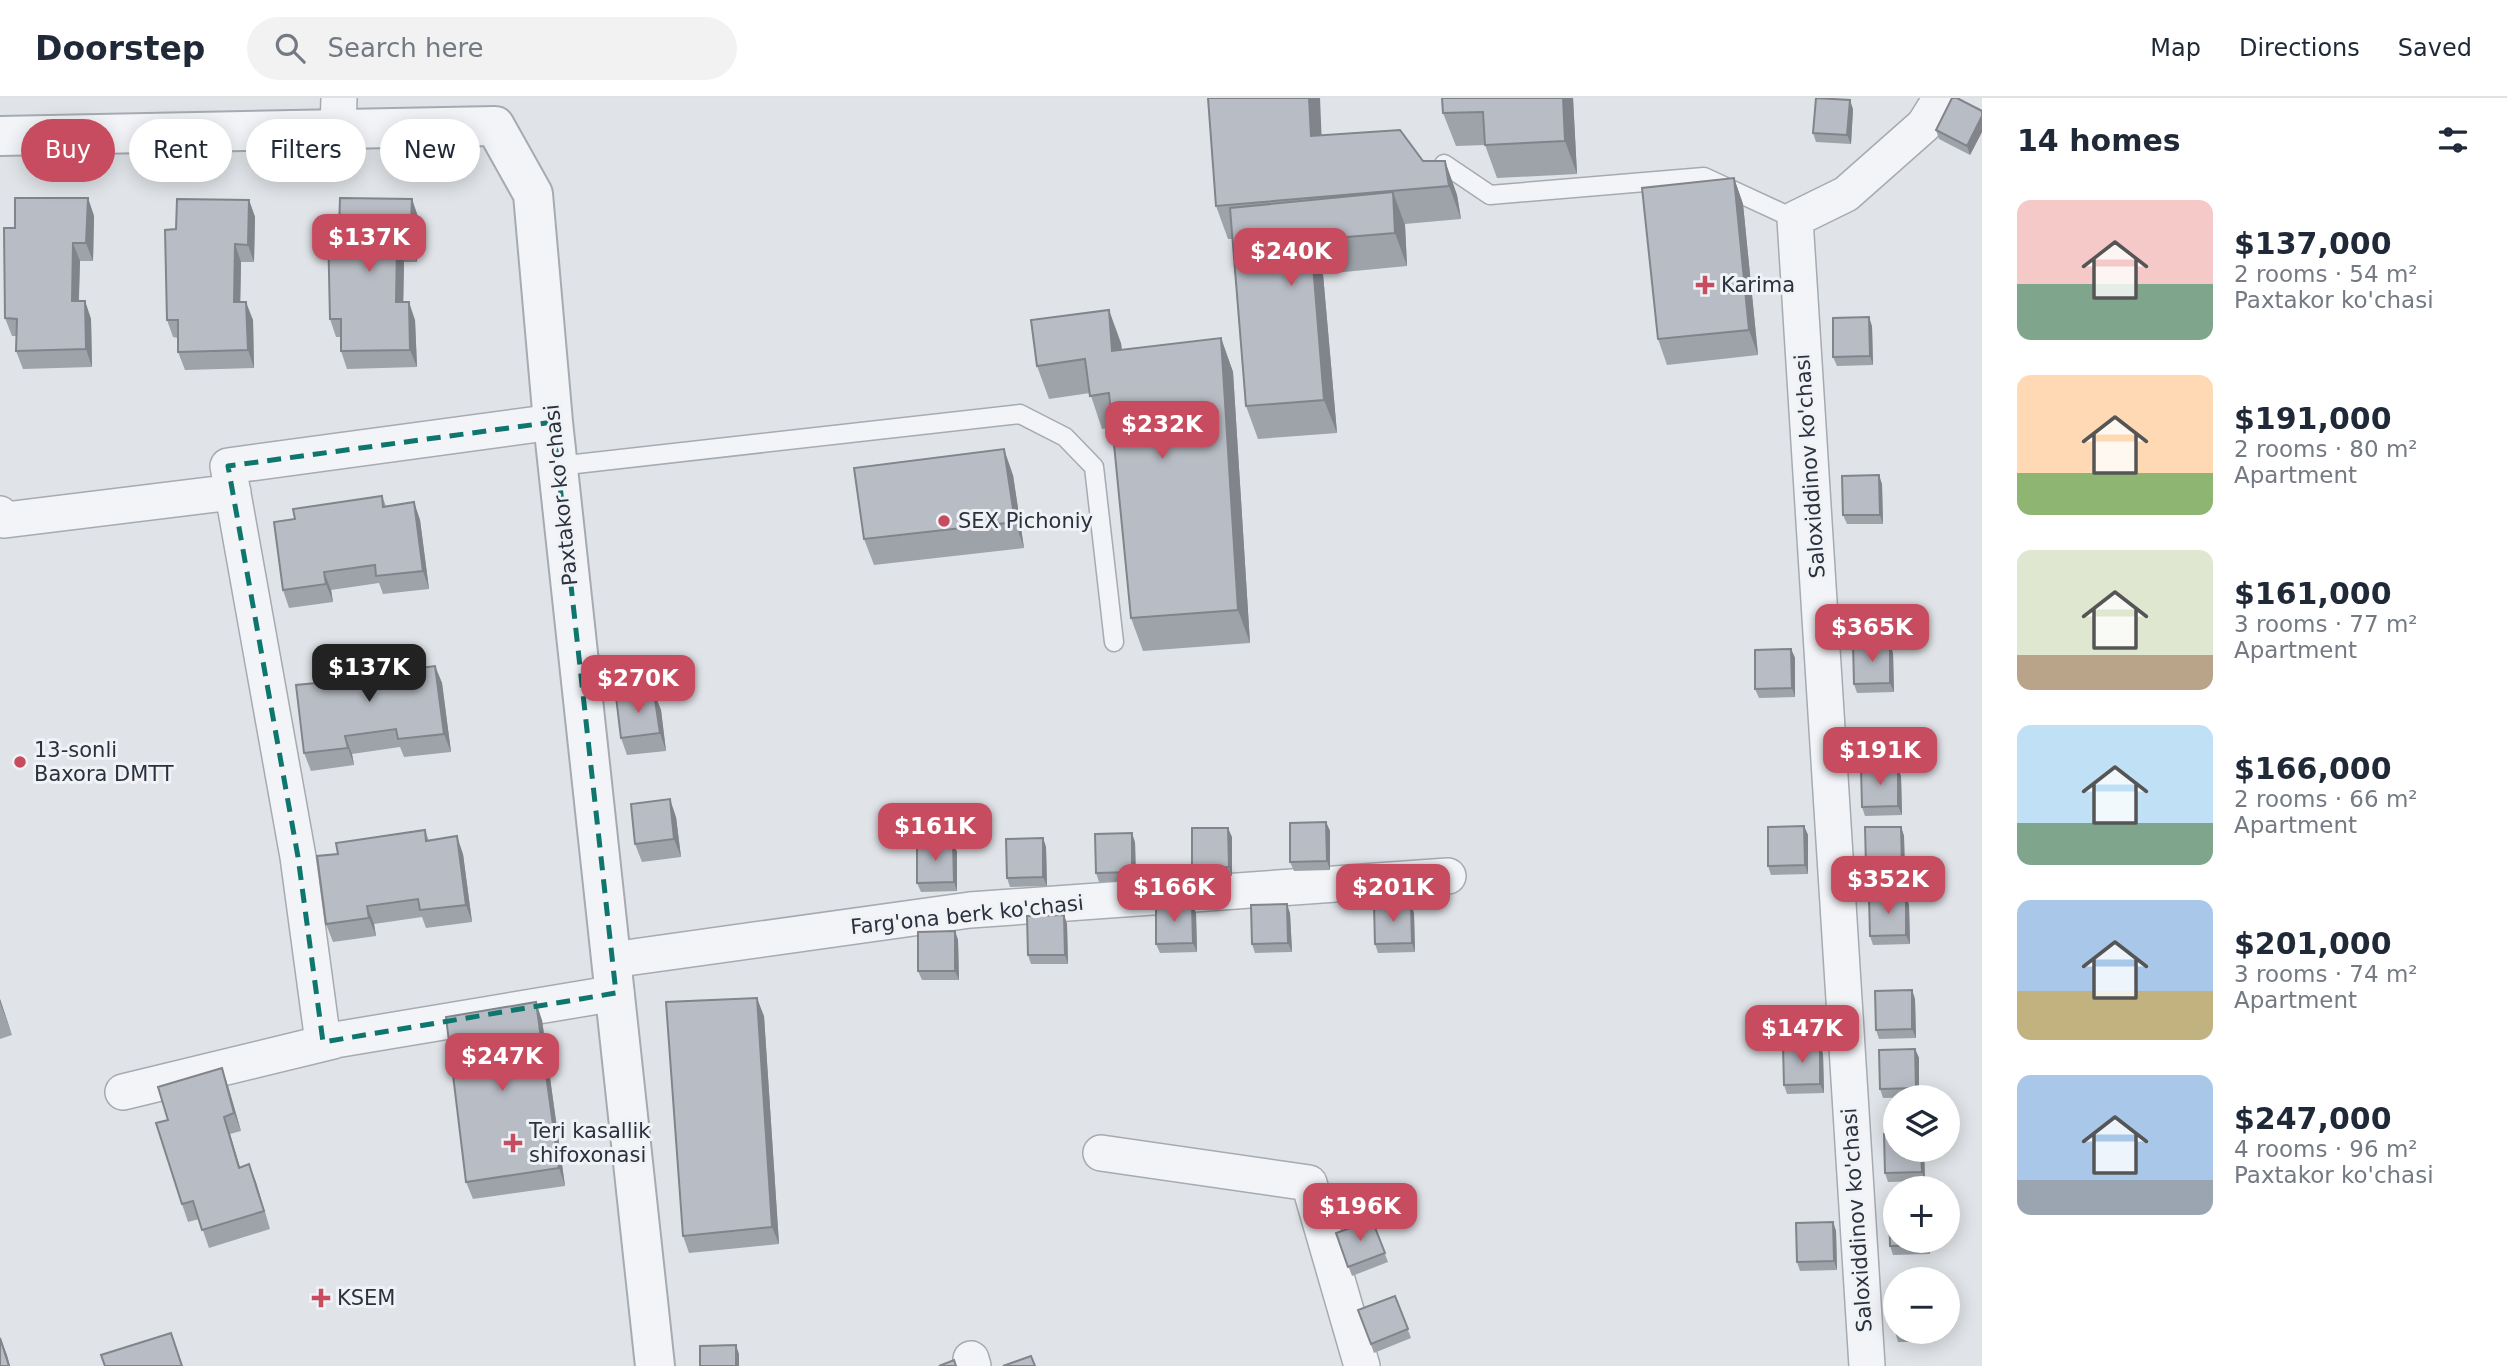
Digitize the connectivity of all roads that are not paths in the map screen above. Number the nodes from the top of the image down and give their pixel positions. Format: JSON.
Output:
{"nodes":[{"id":1,"x":1941,"y":98,"type":"edge"},
{"id":2,"x":339,"y":114,"type":"edge"},
{"id":3,"x":0,"y":136,"type":"edge"},
{"id":4,"x":1444,"y":164,"type":"edge"},
{"id":5,"x":1795,"y":219,"type":"junction"},
{"id":6,"x":553,"y":422,"type":"junction"},
{"id":7,"x":558,"y":466,"type":"junction"},
{"id":8,"x":233,"y":492,"type":"junction"},
{"id":9,"x":0,"y":514,"type":"edge"},
{"id":10,"x":1114,"y":642,"type":"dead end"},
{"id":11,"x":1448,"y":876,"type":"dead end"},
{"id":12,"x":614,"y":976,"type":"junction"},
{"id":13,"x":333,"y":1041,"type":"junction"},
{"id":14,"x":123,"y":1092,"type":"dead end"},
{"id":15,"x":1101,"y":1153,"type":"dead end"},
{"id":16,"x":655,"y":1366,"type":"edge"},
{"id":17,"x":1362,"y":1366,"type":"edge"},
{"id":18,"x":1867,"y":1366,"type":"edge"}],
"edges":[{"from":1,"to":5,"type":"street"},
{"from":2,"to":3,"type":"street","name":"Paxtakor ko'chasi"},
{"from":2,"to":6,"type":"street","name":"Paxtakor ko'chasi"},
{"from":4,"to":5,"type":"lane"},
{"from":5,"to":18,"type":"street","name":"Saloxiddinov ko'chasi"},
{"from":6,"to":7,"type":"street","name":"Paxtakor ko'chasi"},
{"from":6,"to":8,"type":"street"},
{"from":7,"to":10,"type":"lane"},
{"from":7,"to":12,"type":"street","name":"Paxtakor ko'chasi"},
{"from":8,"to":9,"type":"street"},
{"from":8,"to":13,"type":"street"},
{"from":11,"to":12,"type":"street","name":"Farg'ona berk ko'chasi"},
{"from":12,"to":13,"type":"street","name":"Farg'ona berk ko'chasi"},
{"from":12,"to":16,"type":"street","name":"Paxtakor ko'chasi"},
{"from":13,"to":14,"type":"street","name":"Farg'ona berk ko'chasi"},
{"from":15,"to":17,"type":"street"}]}
